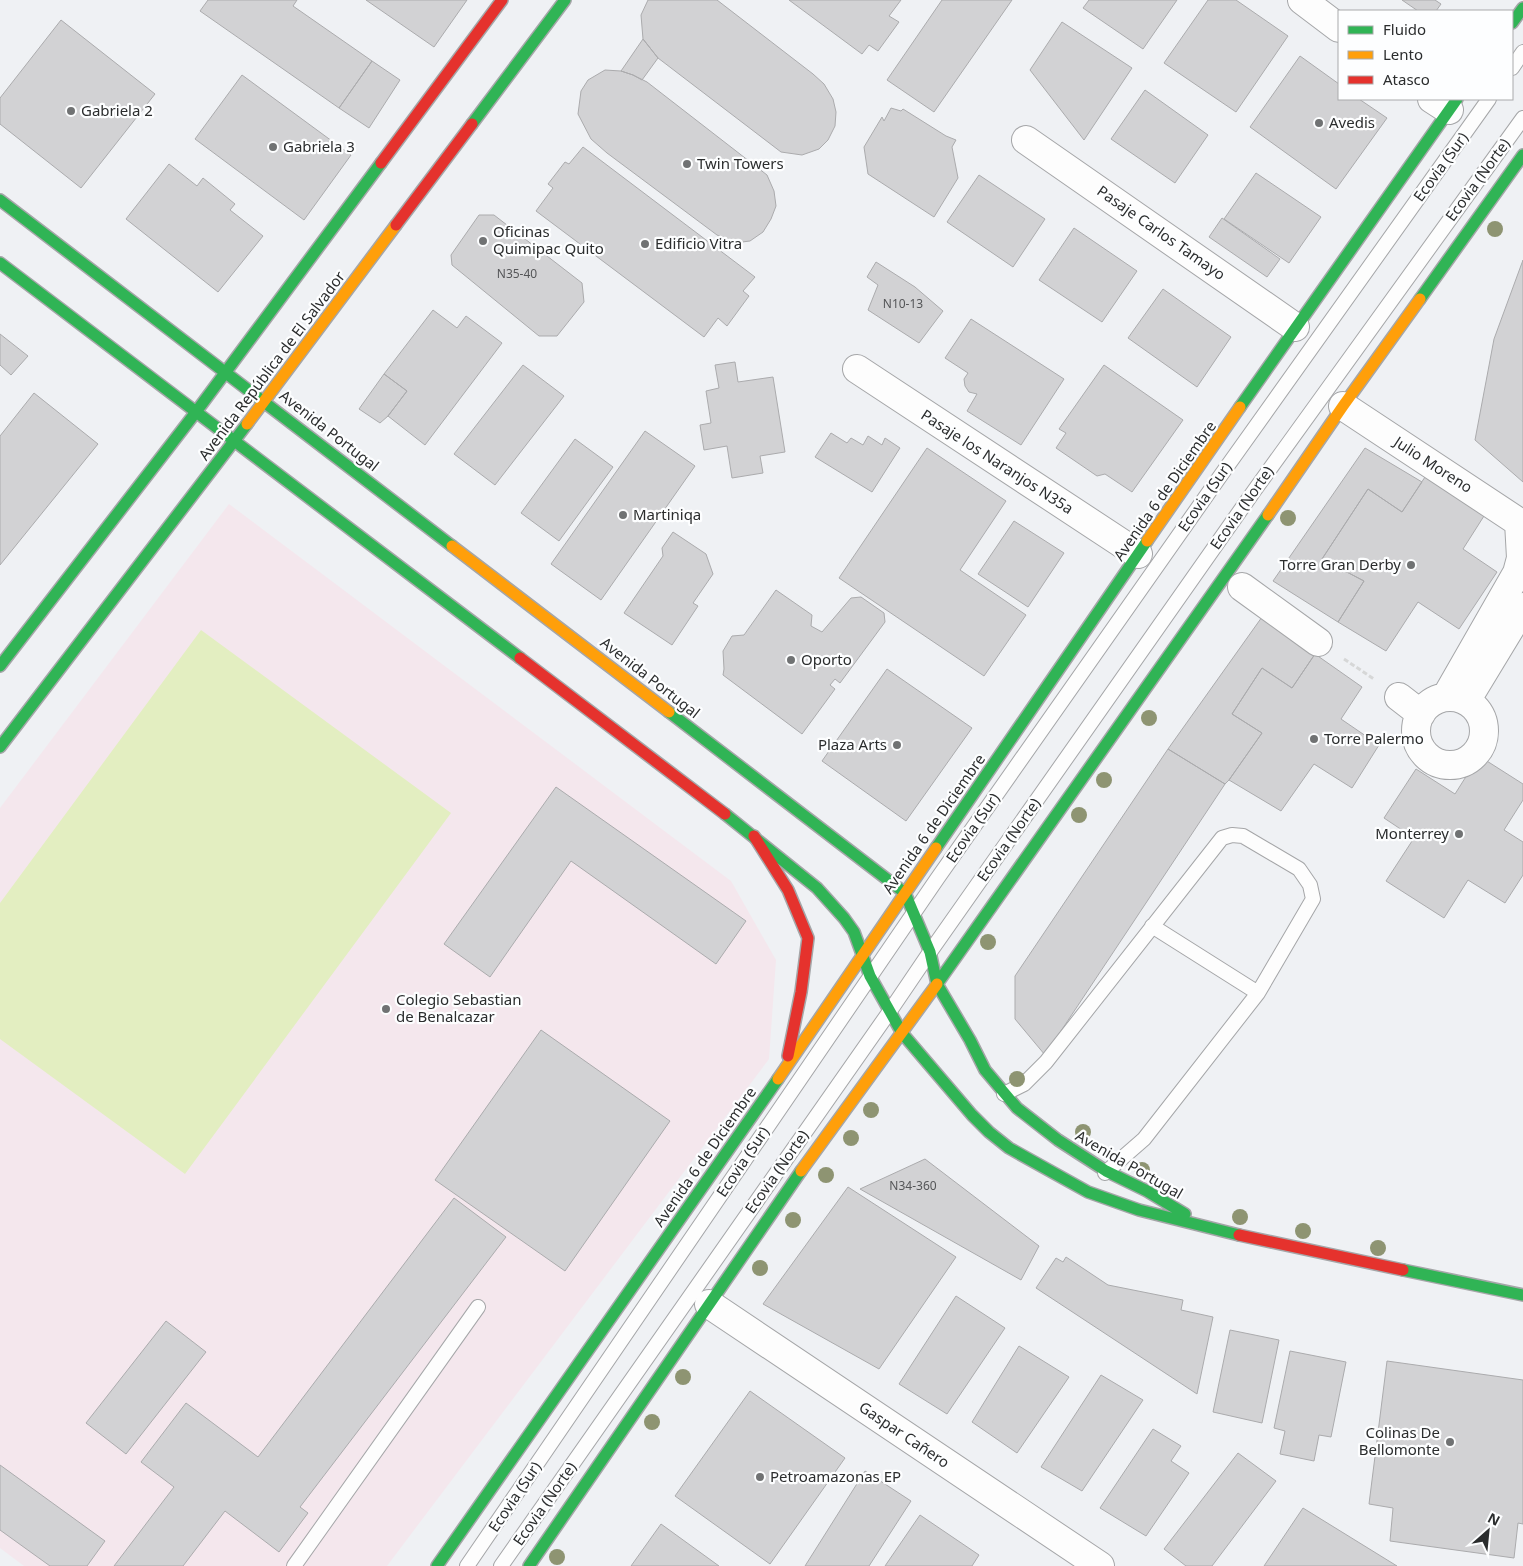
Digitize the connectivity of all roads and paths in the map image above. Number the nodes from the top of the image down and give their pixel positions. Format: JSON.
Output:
{"nodes":[{"id":1,"x":502,"y":0,"type":"edge"},
{"id":2,"x":565,"y":0,"type":"edge"},
{"id":3,"x":1302,"y":0,"type":"edge"},
{"id":4,"x":1523,"y":8,"type":"edge"},
{"id":5,"x":1513,"y":22,"type":"edge"},
{"id":6,"x":1338,"y":27,"type":"edge"},
{"id":7,"x":1523,"y":52,"type":"edge"},
{"id":8,"x":1513,"y":67,"type":"edge"},
{"id":9,"x":1489,"y":100,"type":"edge"},
{"id":10,"x":1446,"y":102,"type":"edge"},
{"id":11,"x":1523,"y":118,"type":"edge"},
{"id":12,"x":1026,"y":140,"type":"dead end"},
{"id":13,"x":1523,"y":155,"type":"edge"},
{"id":14,"x":0,"y":200,"type":"edge"},
{"id":15,"x":0,"y":263,"type":"edge"},
{"id":16,"x":1296,"y":327,"type":"junction"},
{"id":17,"x":857,"y":369,"type":"dead end"},
{"id":18,"x":226,"y":372,"type":"junction"},
{"id":19,"x":264,"y":401,"type":"junction"},
{"id":20,"x":1343,"y":406,"type":"junction"},
{"id":21,"x":196,"y":412,"type":"junction"},
{"id":22,"x":234,"y":441,"type":"junction"},
{"id":23,"x":1521,"y":523,"type":"edge"},
{"id":24,"x":1138,"y":554,"type":"junction"},
{"id":25,"x":1242,"y":587,"type":"dead end"},
{"id":26,"x":1523,"y":607,"type":"edge"},
{"id":27,"x":1318,"y":642,"type":"joint"},
{"id":28,"x":0,"y":666,"type":"edge"},
{"id":29,"x":1399,"y":697,"type":"joint"},
{"id":30,"x":1456,"y":699,"type":"junction"},
{"id":31,"x":1421,"y":714,"type":"junction"},
{"id":32,"x":0,"y":747,"type":"edge"},
{"id":33,"x":754,"y":836,"type":"junction"},
{"id":34,"x":905,"y":893,"type":"junction"},
{"id":35,"x":913,"y":914,"type":"junction"},
{"id":36,"x":1152,"y":926,"type":"junction"},
{"id":37,"x":930,"y":952,"type":"junction"},
{"id":38,"x":863,"y":954,"type":"junction"},
{"id":39,"x":870,"y":976,"type":"junction"},
{"id":40,"x":937,"y":984,"type":"junction"},
{"id":41,"x":1258,"y":993,"type":"junction"},
{"id":42,"x":890,"y":1011,"type":"junction"},
{"id":43,"x":902,"y":1033,"type":"junction"},
{"id":44,"x":786,"y":1069,"type":"junction"},
{"id":45,"x":1004,"y":1094,"type":"junction"},
{"id":46,"x":1106,"y":1171,"type":"junction"},
{"id":47,"x":1088,"y":1192,"type":"junction"},
{"id":48,"x":1210,"y":1229,"type":"junction"},
{"id":49,"x":1523,"y":1295,"type":"edge"},
{"id":50,"x":709,"y":1304,"type":"junction"},
{"id":51,"x":478,"y":1307,"type":"dead end"},
{"id":52,"x":294,"y":1566,"type":"edge"},
{"id":53,"x":437,"y":1566,"type":"edge"},
{"id":54,"x":468,"y":1566,"type":"edge"},
{"id":55,"x":501,"y":1566,"type":"edge"},
{"id":56,"x":529,"y":1566,"type":"edge"},
{"id":57,"x":1100,"y":1566,"type":"edge"}],
"edges":[{"from":1,"to":18,"type":"main road"},
{"from":2,"to":19,"type":"main road","name":"Avenida República de El Salvador"},
{"from":3,"to":6,"type":"street"},
{"from":4,"to":5,"type":"main road"},
{"from":7,"to":8,"type":"lane"},
{"from":9,"to":35,"type":"lane","name":"Ecovia (Sur)"},
{"from":10,"to":16,"type":"main road","name":"Avenida 6 de Diciembre"},
{"from":11,"to":37,"type":"lane","name":"Ecovia (Norte)"},
{"from":12,"to":16,"type":"street","name":"Pasaje Carlos Tamayo"},
{"from":13,"to":20,"type":"main road"},
{"from":14,"to":18,"type":"main road","name":"Avenida Portugal"},
{"from":15,"to":21,"type":"main road","name":"Avenida Portugal"},
{"from":16,"to":24,"type":"main road","name":"Avenida 6 de Diciembre"},
{"from":17,"to":24,"type":"street","name":"Pasaje los Naranjos N35a"},
{"from":18,"to":19,"type":"main road","name":"Avenida Portugal"},
{"from":18,"to":21,"type":"main road"},
{"from":19,"to":22,"type":"main road","name":"Avenida República de El Salvador"},
{"from":19,"to":34,"type":"main road","name":"Avenida Portugal"},
{"from":20,"to":23,"type":"street","name":"Julio Moreno"},
{"from":20,"to":40,"type":"main road"},
{"from":21,"to":22,"type":"main road","name":"Avenida Portugal"},
{"from":21,"to":28,"type":"main road"},
{"from":22,"to":32,"type":"main road","name":"Avenida República de El Salvador"},
{"from":22,"to":33,"type":"main road","name":"Avenida Portugal"},
{"from":23,"to":30,"type":"street"},
{"from":24,"to":34,"type":"main road","name":"Avenida 6 de Diciembre"},
{"from":25,"to":27,"type":"street"},
{"from":26,"to":30,"type":"street"},
{"from":27,"to":29,"type":"path"},
{"from":29,"to":31,"type":"street"},
{"from":30,"to":31,"type":"street"},
{"from":30,"to":31,"type":"street"},
{"from":33,"to":38,"type":"main road","name":"Avenida Portugal"},
{"from":33,"to":44,"type":"main road"},
{"from":34,"to":35,"type":"main road","name":"Avenida Portugal"},
{"from":34,"to":38,"type":"main road","name":"Avenida 6 de Diciembre"},
{"from":35,"to":37,"type":"main road","name":"Avenida Portugal"},
{"from":35,"to":39,"type":"lane","name":"Ecovia (Sur)"},
{"from":36,"to":41,"type":"lane"},
{"from":36,"to":41,"type":"lane"},
{"from":36,"to":45,"type":"lane"},
{"from":37,"to":40,"type":"main road","name":"Avenida Portugal"},
{"from":37,"to":42,"type":"lane","name":"Ecovia (Norte)"},
{"from":38,"to":39,"type":"main road","name":"Avenida Portugal"},
{"from":38,"to":44,"type":"main road","name":"Avenida 6 de Diciembre"},
{"from":39,"to":42,"type":"main road","name":"Avenida Portugal"},
{"from":39,"to":54,"type":"lane","name":"Ecovia (Sur)"},
{"from":40,"to":43,"type":"main road"},
{"from":40,"to":45,"type":"main road","name":"Avenida Portugal"},
{"from":41,"to":46,"type":"lane"},
{"from":42,"to":43,"type":"main road","name":"Avenida Portugal"},
{"from":42,"to":55,"type":"lane","name":"Ecovia (Norte)"},
{"from":43,"to":47,"type":"main road","name":"Avenida Portugal"},
{"from":43,"to":50,"type":"main road"},
{"from":44,"to":53,"type":"main road","name":"Avenida 6 de Diciembre"},
{"from":45,"to":46,"type":"main road","name":"Avenida Portugal"},
{"from":46,"to":47,"type":"lane"},
{"from":46,"to":48,"type":"main road","name":"Avenida Portugal"},
{"from":47,"to":48,"type":"main road","name":"Avenida Portugal"},
{"from":48,"to":49,"type":"main road","name":"Avenida Portugal"},
{"from":50,"to":56,"type":"main road"},
{"from":50,"to":57,"type":"street","name":"Gaspar Cañero"},
{"from":51,"to":52,"type":"lane"}]}
